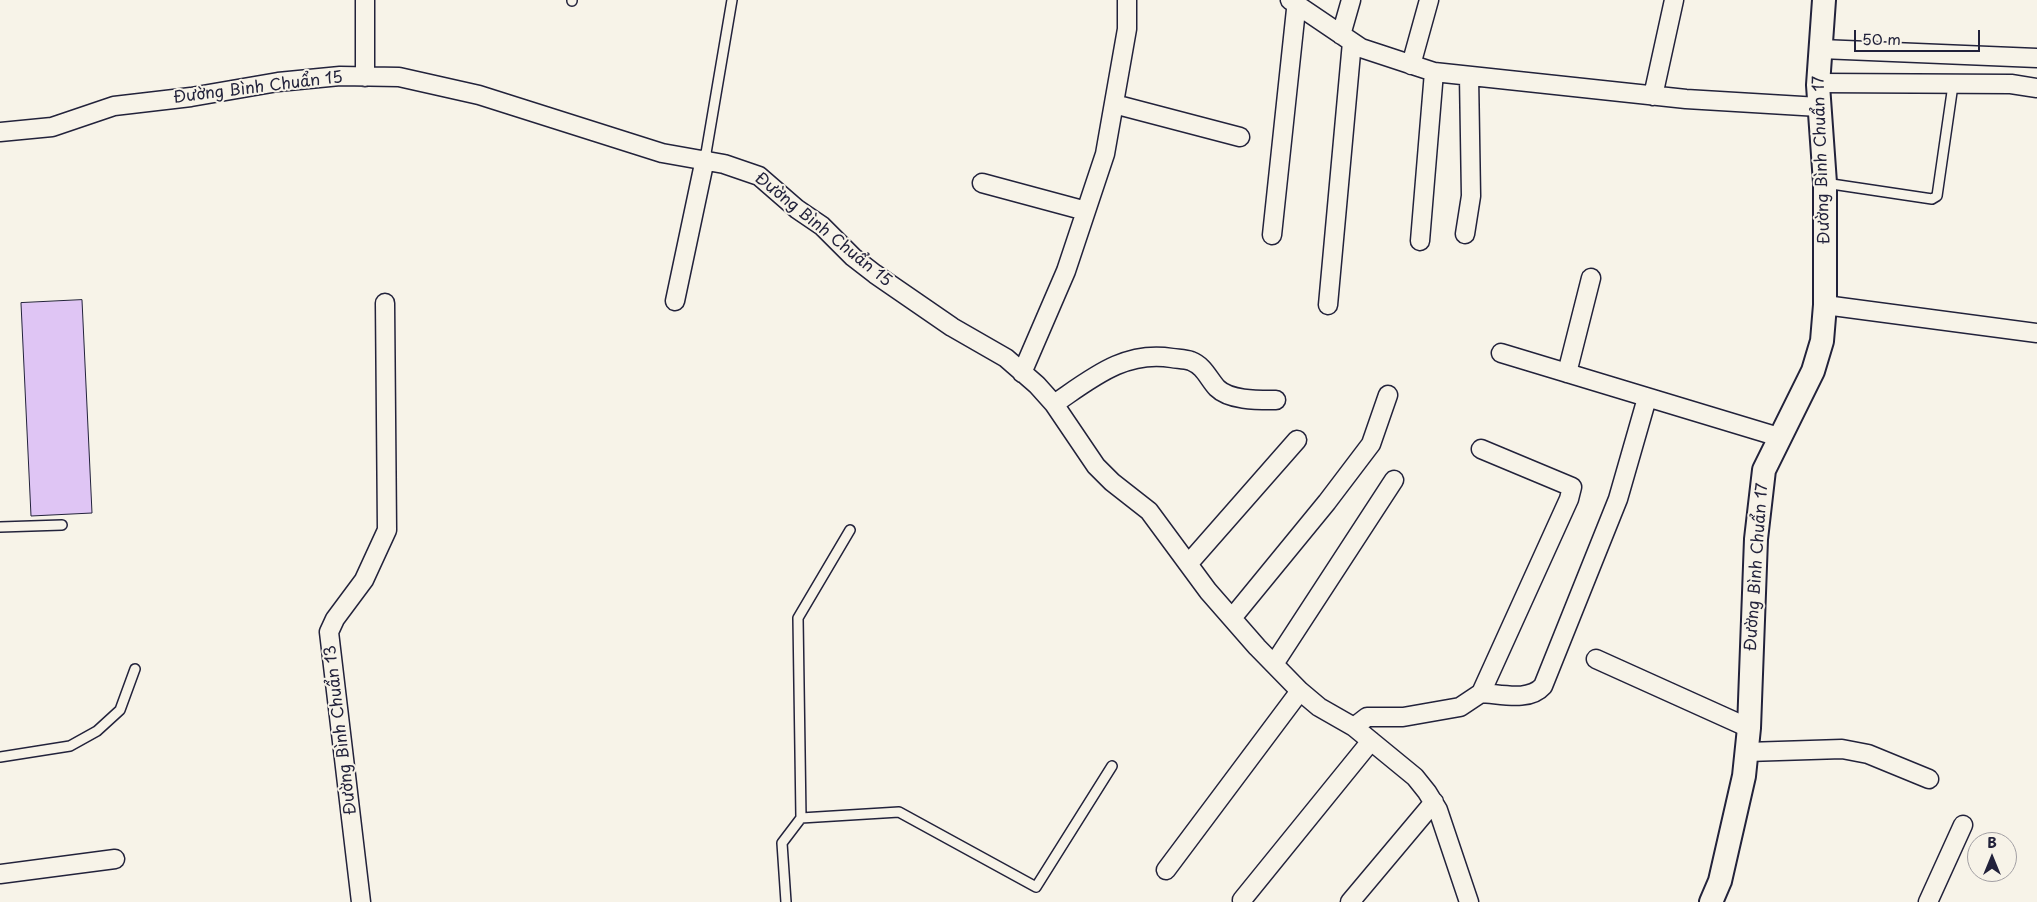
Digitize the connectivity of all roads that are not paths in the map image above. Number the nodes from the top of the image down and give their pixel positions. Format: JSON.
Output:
{"nodes":[{"id":1,"x":365,"y":0,"type":"edge"},
{"id":2,"x":732,"y":0,"type":"edge"},
{"id":3,"x":1126,"y":0,"type":"edge"},
{"id":4,"x":1351,"y":0,"type":"edge"},
{"id":5,"x":1429,"y":0,"type":"edge"},
{"id":6,"x":1674,"y":0,"type":"edge"},
{"id":7,"x":1824,"y":0,"type":"edge"},
{"id":8,"x":1294,"y":2,"type":"edge"},
{"id":9,"x":1347,"y":38,"type":"junction"},
{"id":10,"x":1821,"y":50,"type":"junction"},
{"id":11,"x":2037,"y":58,"type":"edge"},
{"id":12,"x":1411,"y":64,"type":"junction"},
{"id":13,"x":1434,"y":72,"type":"junction"},
{"id":14,"x":365,"y":76,"type":"junction"},
{"id":15,"x":1469,"y":76,"type":"junction"},
{"id":16,"x":1818,"y":83,"type":"junction"},
{"id":17,"x":2037,"y":88,"type":"edge"},
{"id":18,"x":1952,"y":92,"type":"dead end"},
{"id":19,"x":1653,"y":96,"type":"junction"},
{"id":20,"x":1114,"y":104,"type":"junction"},
{"id":21,"x":1819,"y":107,"type":"junction"},
{"id":22,"x":0,"y":132,"type":"edge"},
{"id":23,"x":1240,"y":137,"type":"dead end"},
{"id":24,"x":705,"y":160,"type":"junction"},
{"id":25,"x":982,"y":183,"type":"dead end"},
{"id":26,"x":1825,"y":183,"type":"junction"},
{"id":27,"x":1086,"y":211,"type":"junction"},
{"id":28,"x":1465,"y":234,"type":"dead end"},
{"id":29,"x":1272,"y":235,"type":"dead end"},
{"id":30,"x":1420,"y":241,"type":"dead end"},
{"id":31,"x":1591,"y":278,"type":"dead end"},
{"id":32,"x":674,"y":301,"type":"dead end"},
{"id":33,"x":385,"y":303,"type":"dead end"},
{"id":34,"x":1328,"y":305,"type":"dead end"},
{"id":35,"x":1825,"y":305,"type":"junction"},
{"id":36,"x":2037,"y":333,"type":"edge"},
{"id":37,"x":1501,"y":353,"type":"dead end"},
{"id":38,"x":1022,"y":373,"type":"junction"},
{"id":39,"x":1567,"y":373,"type":"junction"},
{"id":40,"x":1388,"y":395,"type":"dead end"},
{"id":41,"x":1647,"y":398,"type":"junction"},
{"id":42,"x":1276,"y":400,"type":"dead end"},
{"id":43,"x":1054,"y":404,"type":"junction"},
{"id":44,"x":1779,"y":437,"type":"junction"},
{"id":45,"x":1297,"y":440,"type":"dead end"},
{"id":46,"x":1481,"y":449,"type":"dead end"},
{"id":47,"x":1394,"y":480,"type":"dead end"},
{"id":48,"x":62,"y":525,"type":"dead end"},
{"id":49,"x":0,"y":526,"type":"edge"},
{"id":50,"x":850,"y":530,"type":"dead end"},
{"id":51,"x":1189,"y":563,"type":"junction"},
{"id":52,"x":1232,"y":618,"type":"junction"},
{"id":53,"x":1596,"y":658,"type":"dead end"},
{"id":54,"x":1274,"y":664,"type":"junction"},
{"id":55,"x":135,"y":669,"type":"dead end"},
{"id":56,"x":1300,"y":691,"type":"junction"},
{"id":57,"x":1481,"y":693,"type":"junction"},
{"id":58,"x":1354,"y":727,"type":"junction"},
{"id":59,"x":1749,"y":728,"type":"junction"},
{"id":60,"x":1371,"y":741,"type":"junction"},
{"id":61,"x":1746,"y":752,"type":"junction"},
{"id":62,"x":0,"y":757,"type":"edge"},
{"id":63,"x":1112,"y":766,"type":"dead end"},
{"id":64,"x":1929,"y":779,"type":"dead end"},
{"id":65,"x":1434,"y":802,"type":"junction"},
{"id":66,"x":802,"y":818,"type":"junction"},
{"id":67,"x":1963,"y":825,"type":"dead end"},
{"id":68,"x":115,"y":859,"type":"dead end"},
{"id":69,"x":1166,"y":870,"type":"dead end"},
{"id":70,"x":0,"y":874,"type":"edge"},
{"id":71,"x":1242,"y":900,"type":"dead end"},
{"id":72,"x":361,"y":902,"type":"edge"},
{"id":73,"x":786,"y":902,"type":"edge"},
{"id":74,"x":1350,"y":902,"type":"edge"},
{"id":75,"x":1469,"y":902,"type":"edge"},
{"id":76,"x":1711,"y":902,"type":"edge"},
{"id":77,"x":1928,"y":902,"type":"edge"}],
"edges":[{"from":1,"to":14,"type":"street"},
{"from":2,"to":24,"type":"lane"},
{"from":3,"to":20,"type":"street"},
{"from":4,"to":9,"type":"street"},
{"from":5,"to":12,"type":"street"},
{"from":6,"to":19,"type":"street"},
{"from":7,"to":10,"type":"street","name":"Đường Bình Chuẩn 17"},
{"from":8,"to":9,"type":"street"},
{"from":8,"to":29,"type":"street"},
{"from":9,"to":12,"type":"street"},
{"from":9,"to":34,"type":"street"},
{"from":10,"to":11,"type":"street"},
{"from":10,"to":16,"type":"street","name":"Đường Bình Chuẩn 17"},
{"from":12,"to":13,"type":"street"},
{"from":13,"to":15,"type":"street"},
{"from":13,"to":30,"type":"street"},
{"from":14,"to":22,"type":"street","name":"Đường Bình Chuẩn 15"},
{"from":14,"to":24,"type":"street","name":"Đường Bình Chuẩn 15"},
{"from":15,"to":19,"type":"street"},
{"from":15,"to":28,"type":"street"},
{"from":16,"to":17,"type":"street"},
{"from":16,"to":21,"type":"street","name":"Đường Bình Chuẩn 17"},
{"from":18,"to":26,"type":"lane"},
{"from":19,"to":21,"type":"street"},
{"from":20,"to":23,"type":"street"},
{"from":20,"to":27,"type":"street"},
{"from":21,"to":26,"type":"street","name":"Đường Bình Chuẩn 17"},
{"from":24,"to":32,"type":"street"},
{"from":24,"to":38,"type":"street","name":"Đường Bình Chuẩn 15"},
{"from":25,"to":27,"type":"street"},
{"from":26,"to":35,"type":"street","name":"Đường Bình Chuẩn 17"},
{"from":27,"to":38,"type":"street"},
{"from":31,"to":39,"type":"street"},
{"from":33,"to":72,"type":"street","name":"Đường Bình Chuẩn 13"},
{"from":35,"to":36,"type":"street"},
{"from":35,"to":44,"type":"street","name":"Đường Bình Chuẩn 17"},
{"from":37,"to":39,"type":"street"},
{"from":38,"to":43,"type":"street","name":"Đường Bình Chuẩn 15"},
{"from":39,"to":41,"type":"street"},
{"from":40,"to":52,"type":"street"},
{"from":41,"to":44,"type":"street"},
{"from":41,"to":57,"type":"street"},
{"from":42,"to":43,"type":"street"},
{"from":43,"to":51,"type":"street","name":"Đường Bình Chuẩn 15"},
{"from":44,"to":59,"type":"street","name":"Đường Bình Chuẩn 17"},
{"from":45,"to":51,"type":"street"},
{"from":46,"to":57,"type":"street"},
{"from":47,"to":54,"type":"street"},
{"from":48,"to":49,"type":"lane"},
{"from":50,"to":66,"type":"lane"},
{"from":51,"to":52,"type":"street","name":"Đường Bình Chuẩn 15"},
{"from":52,"to":54,"type":"street","name":"Đường Bình Chuẩn 15"},
{"from":53,"to":59,"type":"street"},
{"from":54,"to":56,"type":"street","name":"Đường Bình Chuẩn 15"},
{"from":55,"to":62,"type":"lane"},
{"from":56,"to":58,"type":"street","name":"Đường Bình Chuẩn 15"},
{"from":56,"to":69,"type":"street"},
{"from":57,"to":58,"type":"street"},
{"from":58,"to":60,"type":"street","name":"Đường Bình Chuẩn 15"},
{"from":59,"to":61,"type":"street","name":"Đường Bình Chuẩn 17"},
{"from":60,"to":65,"type":"street","name":"Đường Bình Chuẩn 15"},
{"from":60,"to":71,"type":"street"},
{"from":61,"to":64,"type":"street"},
{"from":61,"to":76,"type":"street","name":"Đường Bình Chuẩn 17"},
{"from":63,"to":66,"type":"lane"},
{"from":65,"to":74,"type":"street"},
{"from":65,"to":75,"type":"street","name":"Đường Bình Chuẩn 15"},
{"from":66,"to":73,"type":"lane"},
{"from":67,"to":77,"type":"street"},
{"from":68,"to":70,"type":"street"}]}
